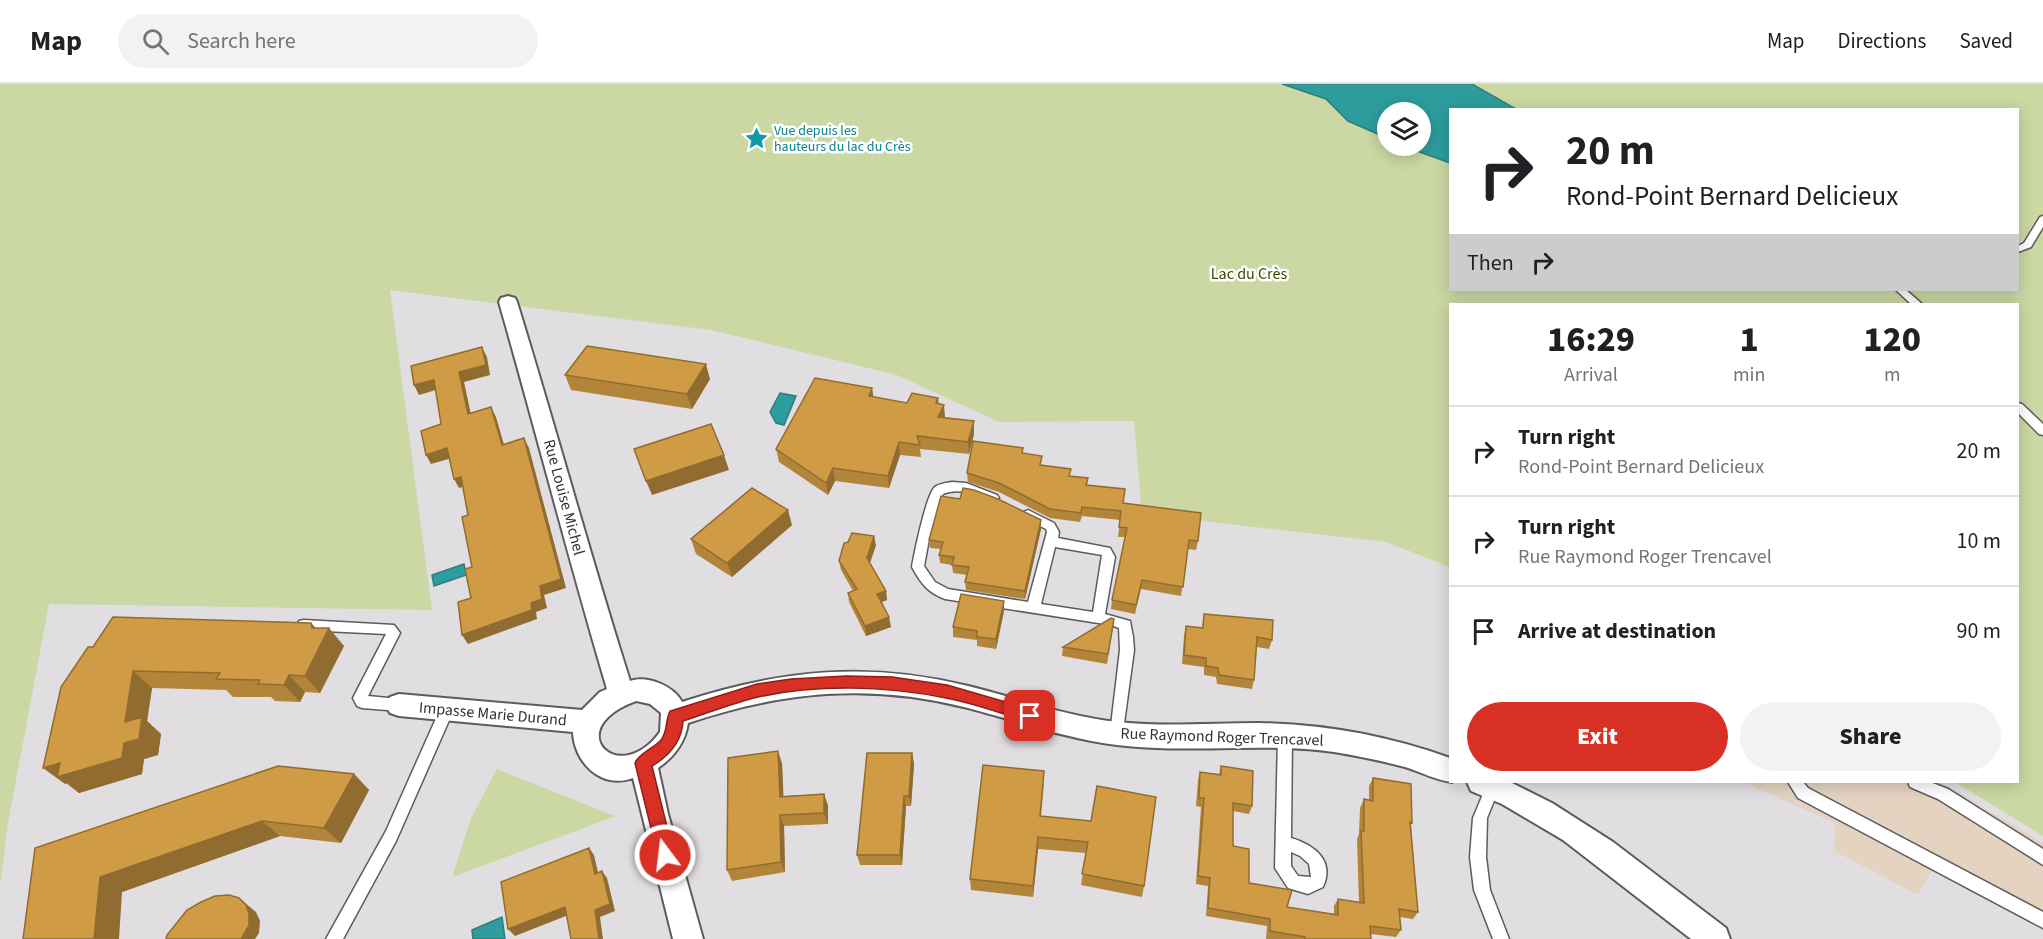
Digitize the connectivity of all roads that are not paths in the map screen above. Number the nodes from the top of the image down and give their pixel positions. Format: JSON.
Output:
{"nodes":[{"id":1,"x":2043,"y":219,"type":"edge"},
{"id":2,"x":2019,"y":249,"type":"edge"},
{"id":3,"x":1902,"y":291,"type":"edge"},
{"id":4,"x":508,"y":302,"type":"dead end"},
{"id":5,"x":1916,"y":303,"type":"edge"},
{"id":6,"x":2019,"y":408,"type":"edge"},
{"id":7,"x":2043,"y":431,"type":"edge"},
{"id":8,"x":1001,"y":502,"type":"edge"},
{"id":9,"x":1020,"y":512,"type":"edge"},
{"id":10,"x":1050,"y":541,"type":"junction"},
{"id":11,"x":1033,"y":608,"type":"junction"},
{"id":12,"x":1098,"y":618,"type":"junction"},
{"id":13,"x":304,"y":625,"type":"edge"},
{"id":14,"x":621,"y":693,"type":"junction"},
{"id":15,"x":399,"y":705,"type":"joint"},
{"id":16,"x":447,"y":709,"type":"junction"},
{"id":17,"x":675,"y":716,"type":"junction"},
{"id":18,"x":588,"y":722,"type":"junction"},
{"id":19,"x":1117,"y":734,"type":"junction"},
{"id":20,"x":1285,"y":736,"type":"junction"},
{"id":21,"x":643,"y":763,"type":"junction"},
{"id":22,"x":1449,"y":770,"type":"edge"},
{"id":23,"x":1797,"y":783,"type":"edge"},
{"id":24,"x":1918,"y":783,"type":"edge"},
{"id":25,"x":1487,"y":784,"type":"edge"},
{"id":26,"x":1283,"y":843,"type":"dead end"},
{"id":27,"x":2043,"y":858,"type":"edge"},
{"id":28,"x":2043,"y":920,"type":"edge"},
{"id":29,"x":334,"y":939,"type":"edge"},
{"id":30,"x":688,"y":939,"type":"edge"},
{"id":31,"x":1501,"y":939,"type":"edge"},
{"id":32,"x":1716,"y":939,"type":"edge"}],
"edges":[{"from":1,"to":2,"type":"lane"},
{"from":3,"to":5,"type":"lane"},
{"from":4,"to":14,"type":"street","name":"Rue Louise Michel"},
{"from":6,"to":7,"type":"lane"},
{"from":8,"to":11,"type":"lane"},
{"from":9,"to":10,"type":"lane"},
{"from":10,"to":11,"type":"lane"},
{"from":10,"to":12,"type":"lane"},
{"from":11,"to":12,"type":"lane"},
{"from":12,"to":19,"type":"lane"},
{"from":13,"to":15,"type":"lane"},
{"from":14,"to":17,"type":"street"},
{"from":14,"to":18,"type":"street"},
{"from":15,"to":16,"type":"street","name":"Impasse Marie Durand"},
{"from":16,"to":18,"type":"street","name":"Impasse Marie Durand"},
{"from":16,"to":29,"type":"lane"},
{"from":17,"to":19,"type":"street","name":"Rue Raymond Roger Trencavel"},
{"from":17,"to":21,"type":"street"},
{"from":18,"to":21,"type":"street"},
{"from":19,"to":20,"type":"street","name":"Rue Raymond Roger Trencavel"},
{"from":20,"to":22,"type":"street","name":"Rue Raymond Roger Trencavel"},
{"from":20,"to":26,"type":"lane"},
{"from":21,"to":30,"type":"street"},
{"from":23,"to":28,"type":"lane"},
{"from":24,"to":27,"type":"lane"},
{"from":25,"to":31,"type":"lane"},
{"from":25,"to":32,"type":"street"}]}
